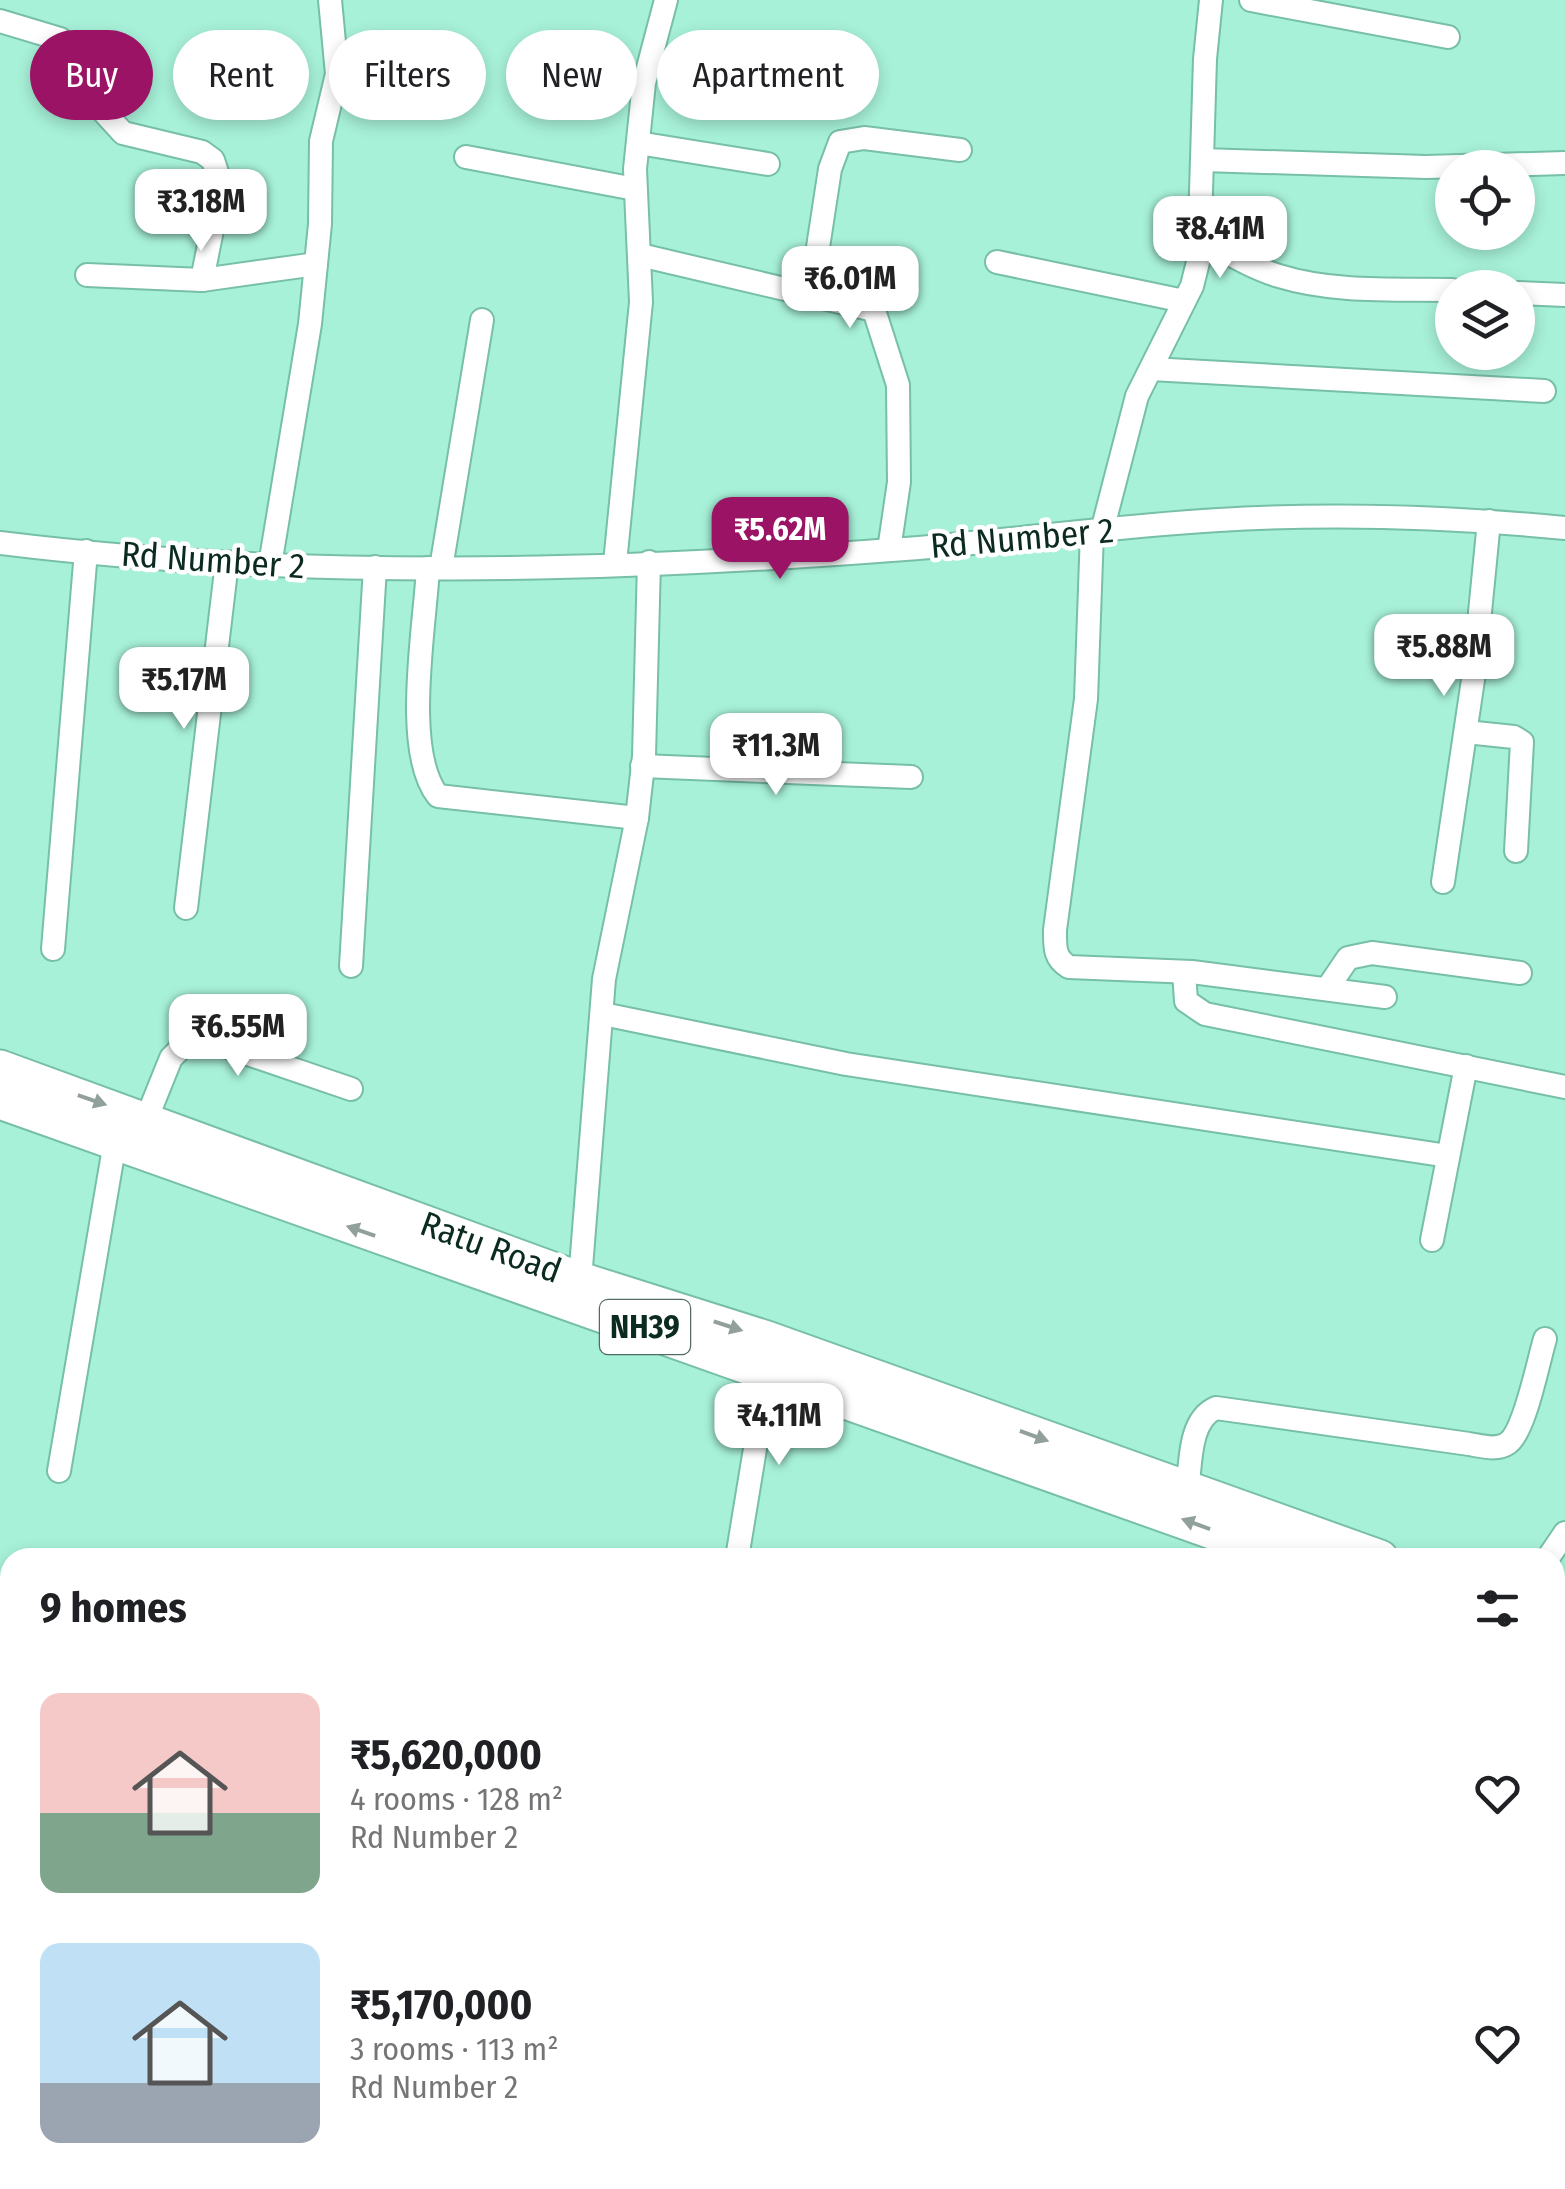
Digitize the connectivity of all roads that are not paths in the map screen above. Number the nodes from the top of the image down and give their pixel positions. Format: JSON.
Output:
{"nodes":[{"id":1,"x":666,"y":0,"type":"edge"},
{"id":2,"x":1211,"y":0,"type":"edge"},
{"id":3,"x":1251,"y":0,"type":"edge"},
{"id":4,"x":333,"y":2,"type":"edge"},
{"id":5,"x":0,"y":21,"type":"edge"},
{"id":6,"x":1448,"y":37,"type":"dead end"},
{"id":7,"x":638,"y":143,"type":"junction"},
{"id":8,"x":960,"y":150,"type":"dead end"},
{"id":9,"x":466,"y":157,"type":"dead end"},
{"id":10,"x":1203,"y":160,"type":"junction"},
{"id":11,"x":1565,"y":163,"type":"edge"},
{"id":12,"x":768,"y":164,"type":"dead end"},
{"id":13,"x":635,"y":190,"type":"junction"},
{"id":14,"x":1200,"y":238,"type":"junction"},
{"id":15,"x":640,"y":254,"type":"junction"},
{"id":16,"x":996,"y":262,"type":"dead end"},
{"id":17,"x":316,"y":264,"type":"junction"},
{"id":18,"x":86,"y":274,"type":"dead end"},
{"id":19,"x":202,"y":280,"type":"junction"},
{"id":20,"x":1435,"y":290,"type":"edge"},
{"id":21,"x":811,"y":293,"type":"junction"},
{"id":22,"x":1535,"y":293,"type":"edge"},
{"id":23,"x":1565,"y":295,"type":"edge"},
{"id":24,"x":1184,"y":301,"type":"junction"},
{"id":25,"x":482,"y":320,"type":"dead end"},
{"id":26,"x":1151,"y":369,"type":"junction"},
{"id":27,"x":1544,"y":391,"type":"dead end"},
{"id":28,"x":1489,"y":521,"type":"junction"},
{"id":29,"x":1565,"y":528,"type":"edge"},
{"id":30,"x":1097,"y":531,"type":"junction"},
{"id":31,"x":0,"y":543,"type":"edge"},
{"id":32,"x":890,"y":550,"type":"junction"},
{"id":33,"x":86,"y":551,"type":"junction"},
{"id":34,"x":228,"y":562,"type":"junction"},
{"id":35,"x":649,"y":562,"type":"junction"},
{"id":36,"x":615,"y":563,"type":"junction"},
{"id":37,"x":270,"y":565,"type":"junction"},
{"id":38,"x":376,"y":567,"type":"junction"},
{"id":39,"x":434,"y":568,"type":"junction"},
{"id":40,"x":1466,"y":732,"type":"junction"},
{"id":41,"x":642,"y":766,"type":"junction"},
{"id":42,"x":911,"y":778,"type":"dead end"},
{"id":43,"x":637,"y":818,"type":"junction"},
{"id":44,"x":1516,"y":851,"type":"dead end"},
{"id":45,"x":1443,"y":882,"type":"dead end"},
{"id":46,"x":186,"y":908,"type":"dead end"},
{"id":47,"x":53,"y":949,"type":"dead end"},
{"id":48,"x":351,"y":966,"type":"dead end"},
{"id":49,"x":1184,"y":972,"type":"junction"},
{"id":50,"x":1520,"y":973,"type":"dead end"},
{"id":51,"x":1327,"y":990,"type":"junction"},
{"id":52,"x":1385,"y":997,"type":"dead end"},
{"id":53,"x":603,"y":1014,"type":"junction"},
{"id":54,"x":1466,"y":1066,"type":"junction"},
{"id":55,"x":0,"y":1068,"type":"edge"},
{"id":56,"x":1565,"y":1087,"type":"edge"},
{"id":57,"x":352,"y":1090,"type":"dead end"},
{"id":58,"x":0,"y":1101,"type":"edge"},
{"id":59,"x":146,"y":1120,"type":"junction"},
{"id":60,"x":115,"y":1142,"type":"junction"},
{"id":61,"x":1448,"y":1156,"type":"junction"},
{"id":62,"x":1432,"y":1240,"type":"dead end"},
{"id":63,"x":580,"y":1280,"type":"junction"},
{"id":64,"x":1545,"y":1339,"type":"dead end"},
{"id":65,"x":768,"y":1370,"type":"junction"},
{"id":66,"x":59,"y":1471,"type":"dead end"},
{"id":67,"x":1187,"y":1492,"type":"junction"},
{"id":68,"x":740,"y":1548,"type":"edge"},
{"id":69,"x":1260,"y":1548,"type":"edge"},
{"id":70,"x":1351,"y":1548,"type":"edge"}],
"edges":[{"from":1,"to":7,"type":"street"},
{"from":2,"to":10,"type":"street"},
{"from":3,"to":6,"type":"street"},
{"from":4,"to":17,"type":"street"},
{"from":5,"to":19,"type":"street"},
{"from":7,"to":12,"type":"street"},
{"from":7,"to":13,"type":"street"},
{"from":8,"to":21,"type":"street"},
{"from":9,"to":13,"type":"street"},
{"from":10,"to":11,"type":"street"},
{"from":10,"to":14,"type":"street"},
{"from":13,"to":15,"type":"street"},
{"from":14,"to":20,"type":"street"},
{"from":14,"to":24,"type":"street"},
{"from":15,"to":21,"type":"street"},
{"from":15,"to":36,"type":"street"},
{"from":16,"to":24,"type":"street"},
{"from":17,"to":19,"type":"street"},
{"from":17,"to":37,"type":"street"},
{"from":18,"to":19,"type":"street"},
{"from":21,"to":32,"type":"street"},
{"from":22,"to":23,"type":"street"},
{"from":24,"to":26,"type":"street"},
{"from":25,"to":39,"type":"street"},
{"from":26,"to":27,"type":"street"},
{"from":26,"to":30,"type":"street"},
{"from":28,"to":29,"type":"street","name":"Rd Number 2"},
{"from":28,"to":30,"type":"street","name":"Rd Number 2"},
{"from":28,"to":40,"type":"street"},
{"from":30,"to":32,"type":"street","name":"Rd Number 2"},
{"from":30,"to":49,"type":"street"},
{"from":31,"to":33,"type":"street","name":"Rd Number 2"},
{"from":32,"to":35,"type":"street","name":"Rd Number 2"},
{"from":33,"to":34,"type":"street","name":"Rd Number 2"},
{"from":33,"to":47,"type":"street"},
{"from":34,"to":37,"type":"street","name":"Rd Number 2"},
{"from":34,"to":46,"type":"street"},
{"from":35,"to":36,"type":"street","name":"Rd Number 2"},
{"from":35,"to":41,"type":"street"},
{"from":36,"to":39,"type":"street","name":"Rd Number 2"},
{"from":37,"to":38,"type":"street","name":"Rd Number 2"},
{"from":38,"to":39,"type":"street","name":"Rd Number 2"},
{"from":38,"to":48,"type":"street"},
{"from":39,"to":43,"type":"street"},
{"from":40,"to":44,"type":"street"},
{"from":40,"to":45,"type":"street"},
{"from":41,"to":42,"type":"street"},
{"from":41,"to":43,"type":"street"},
{"from":43,"to":53,"type":"street"},
{"from":49,"to":51,"type":"street"},
{"from":49,"to":54,"type":"street"},
{"from":50,"to":51,"type":"street"},
{"from":51,"to":52,"type":"street"},
{"from":53,"to":61,"type":"street"},
{"from":53,"to":63,"type":"street"},
{"from":54,"to":56,"type":"street"},
{"from":54,"to":61,"type":"street"},
{"from":55,"to":59,"type":"main road","name":"Ratu Road","one_way":true},
{"from":57,"to":59,"type":"street"},
{"from":58,"to":60,"type":"main road","name":"Ratu Road","number":"NH39"},
{"from":59,"to":63,"type":"main road","name":"Ratu Road"},
{"from":65,"to":60,"type":"main road","name":"Ratu Road","number":"NH39","one_way":true},
{"from":60,"to":66,"type":"street"},
{"from":61,"to":62,"type":"street"},
{"from":63,"to":67,"type":"main road","name":"Ratu Road","one_way":true},
{"from":64,"to":67,"type":"street"},
{"from":65,"to":68,"type":"street"},
{"from":69,"to":65,"type":"main road","name":"Ratu Road","number":"NH39","one_way":true},
{"from":67,"to":70,"type":"main road","name":"Ratu Road"}]}
